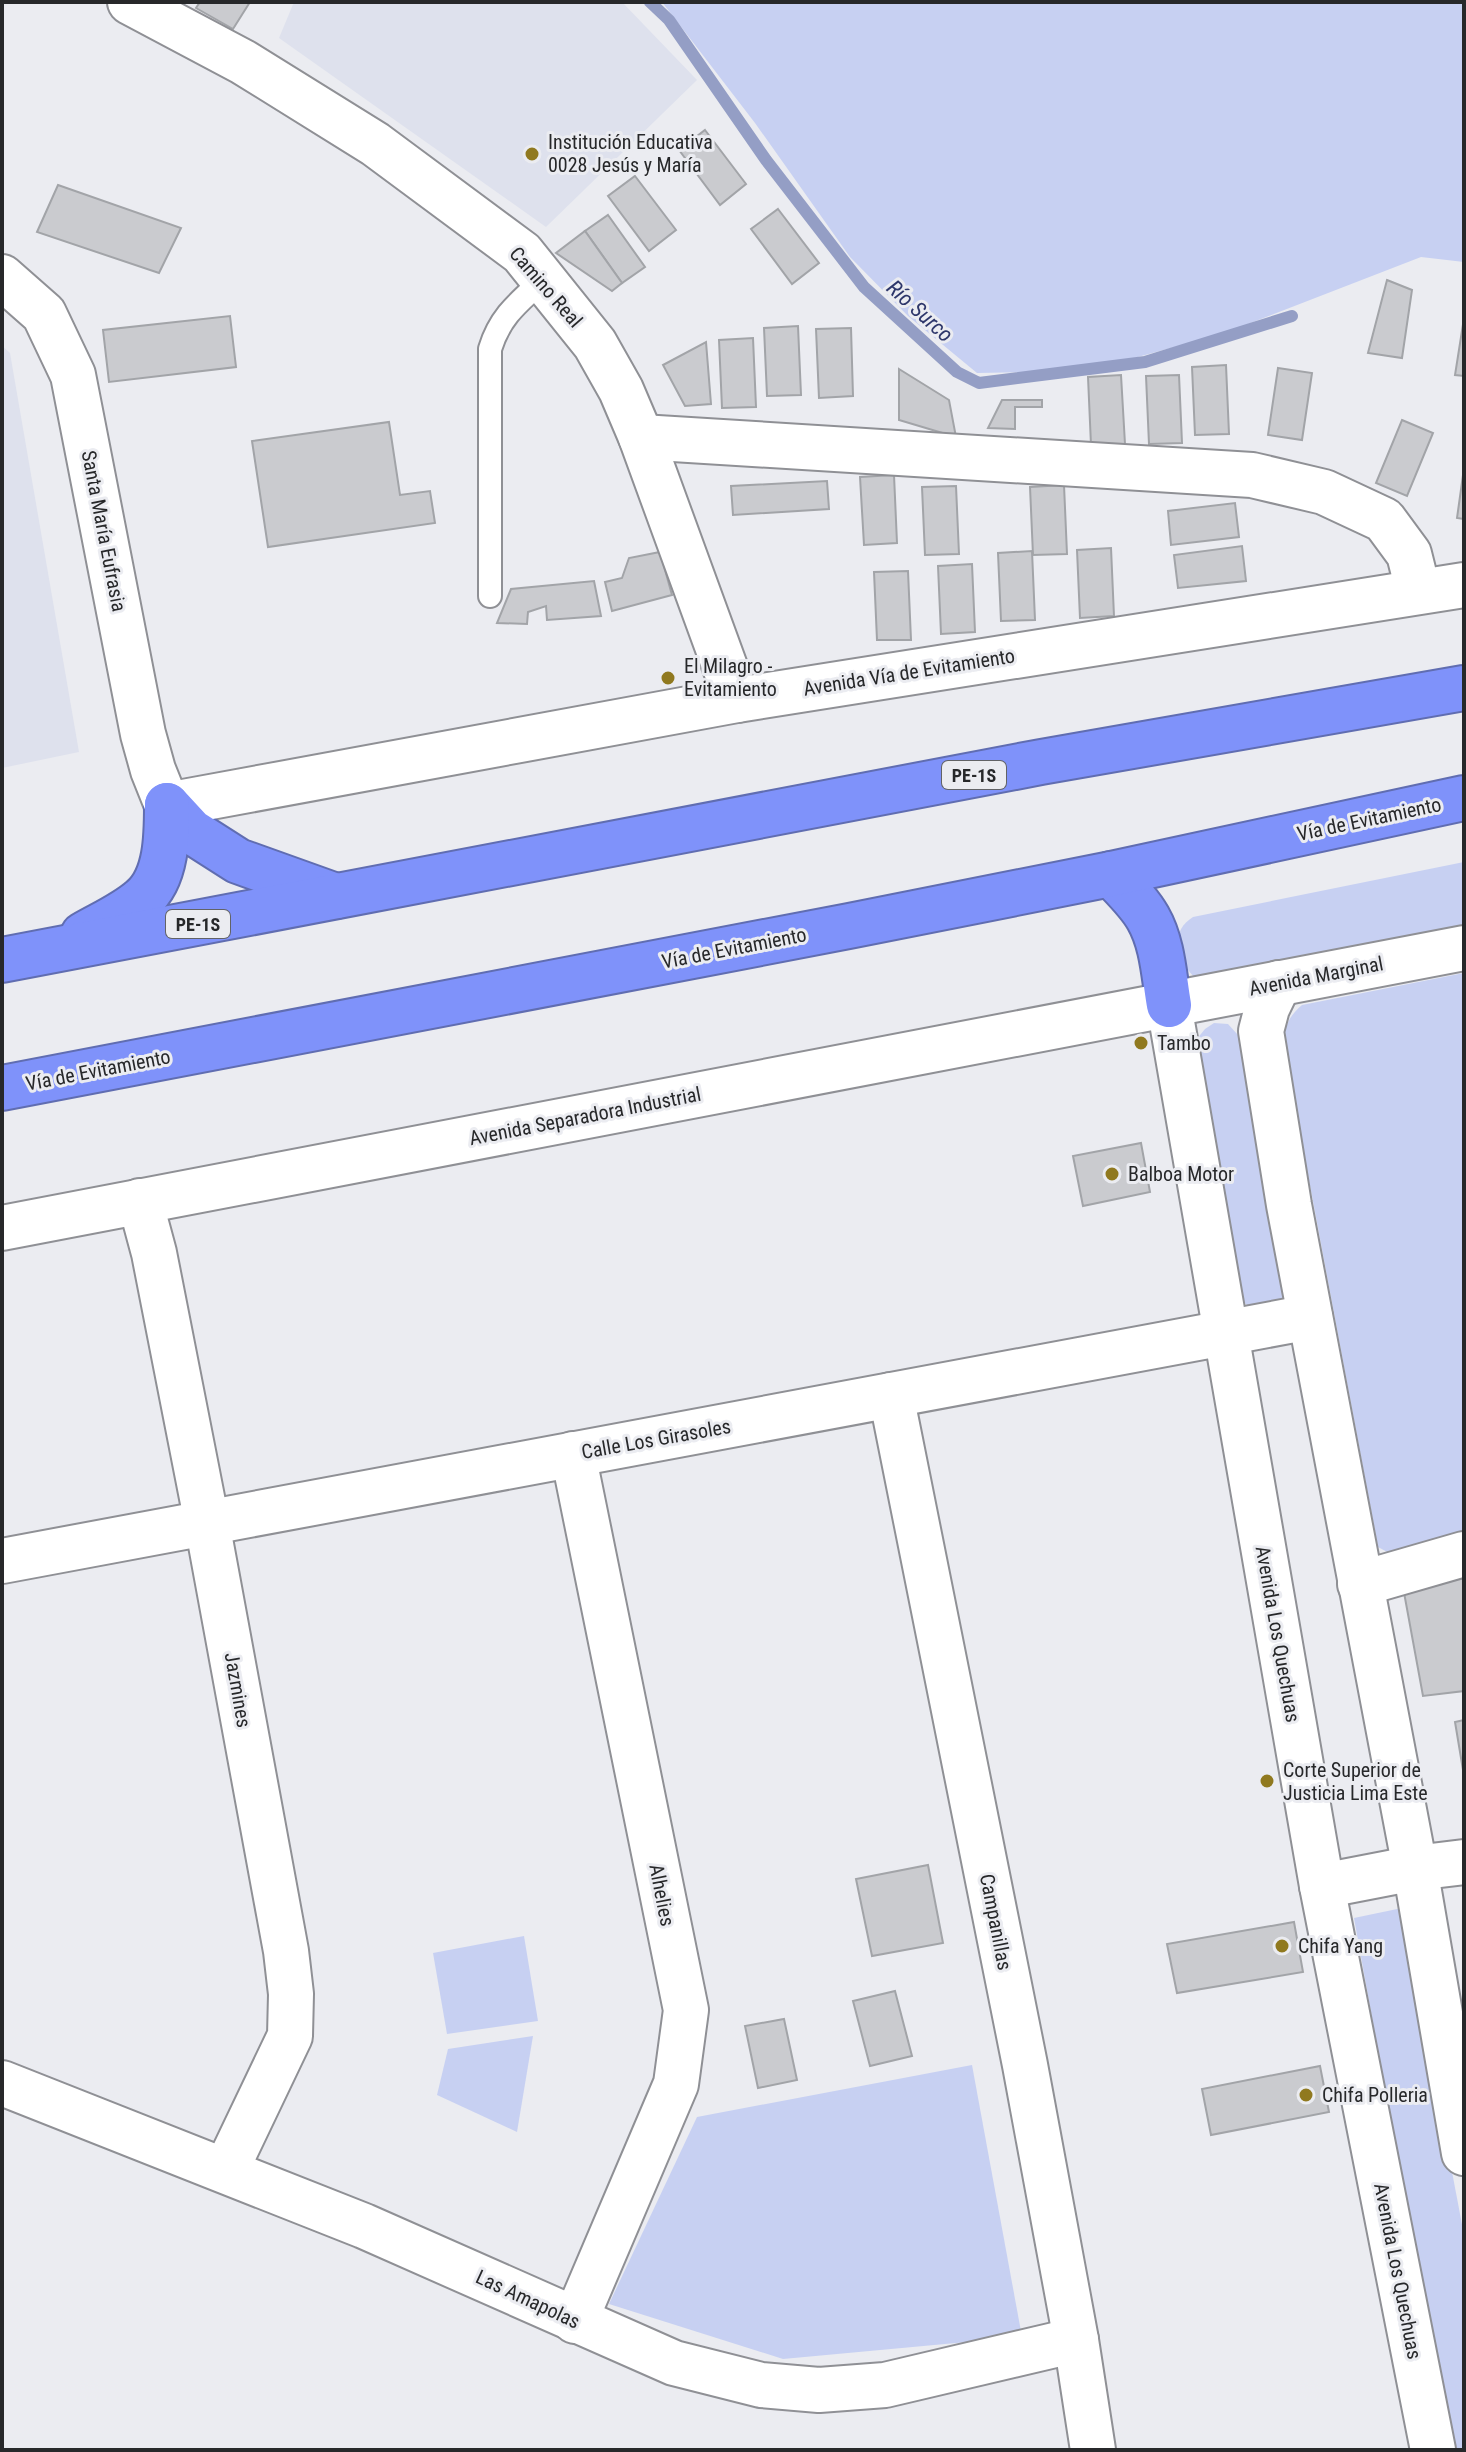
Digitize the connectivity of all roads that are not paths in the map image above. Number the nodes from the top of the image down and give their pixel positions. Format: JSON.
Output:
{"nodes":[{"id":1,"x":130,"y":2,"type":"edge"},
{"id":2,"x":2,"y":277,"type":"edge"},
{"id":3,"x":544,"y":279,"type":"junction"},
{"id":4,"x":641,"y":437,"type":"junction"},
{"id":5,"x":1464,"y":585,"type":"edge"},
{"id":6,"x":1418,"y":590,"type":"junction"},
{"id":7,"x":490,"y":596,"type":"dead end"},
{"id":8,"x":1464,"y":688,"type":"edge"},
{"id":9,"x":737,"y":700,"type":"junction"},
{"id":10,"x":1464,"y":798,"type":"edge"},
{"id":11,"x":167,"y":805,"type":"junction"},
{"id":12,"x":1111,"y":874,"type":"junction"},
{"id":13,"x":338,"y":897,"type":"junction"},
{"id":14,"x":1464,"y":948,"type":"edge"},
{"id":15,"x":57,"y":951,"type":"junction"},
{"id":16,"x":2,"y":960,"type":"edge"},
{"id":17,"x":1279,"y":983,"type":"junction"},
{"id":18,"x":1169,"y":1005,"type":"junction"},
{"id":19,"x":2,"y":1088,"type":"edge"},
{"id":20,"x":140,"y":1201,"type":"junction"},
{"id":21,"x":2,"y":1228,"type":"edge"},
{"id":22,"x":1310,"y":1317,"type":"junction"},
{"id":23,"x":1225,"y":1333,"type":"junction"},
{"id":24,"x":891,"y":1395,"type":"junction"},
{"id":25,"x":573,"y":1454,"type":"junction"},
{"id":26,"x":207,"y":1523,"type":"junction"},
{"id":27,"x":1464,"y":1554,"type":"edge"},
{"id":28,"x":2,"y":1561,"type":"edge"},
{"id":29,"x":1360,"y":1584,"type":"junction"},
{"id":30,"x":1464,"y":1862,"type":"edge"},
{"id":31,"x":1415,"y":1868,"type":"junction"},
{"id":32,"x":1322,"y":1886,"type":"junction"},
{"id":33,"x":2,"y":2083,"type":"edge"},
{"id":34,"x":1464,"y":2153,"type":"edge"},
{"id":35,"x":226,"y":2170,"type":"junction"},
{"id":36,"x":575,"y":2321,"type":"junction"},
{"id":37,"x":1076,"y":2340,"type":"junction"},
{"id":38,"x":1093,"y":2450,"type":"edge"},
{"id":39,"x":1433,"y":2450,"type":"edge"}],
"edges":[{"from":1,"to":3,"type":"street","name":"Camino Real"},
{"from":2,"to":11,"type":"street","name":"Santa María Eufrasia"},
{"from":3,"to":4,"type":"street","name":"Camino Real"},
{"from":3,"to":7,"type":"lane"},
{"from":4,"to":6,"type":"street"},
{"from":4,"to":9,"type":"street","name":"Camino Real"},
{"from":5,"to":6,"type":"street","name":"Avenida Vía de Evitamiento"},
{"from":6,"to":9,"type":"street","name":"Avenida Vía de Evitamiento"},
{"from":8,"to":13,"type":"highway","number":"PE-1S"},
{"from":9,"to":11,"type":"street","name":"Avenida Vía de Evitamiento"},
{"from":10,"to":12,"type":"highway","name":"Vía de Evitamiento"},
{"from":11,"to":13,"type":"highway"},
{"from":11,"to":15,"type":"highway"},
{"from":12,"to":18,"type":"highway"},
{"from":12,"to":19,"type":"highway","name":"Vía de Evitamiento"},
{"from":13,"to":15,"type":"highway","number":"PE-1S"},
{"from":14,"to":17,"type":"street","name":"Avenida Marginal"},
{"from":15,"to":16,"type":"highway","number":"PE-1S"},
{"from":17,"to":18,"type":"street","name":"Avenida Marginal"},
{"from":17,"to":22,"type":"street"},
{"from":18,"to":20,"type":"street","name":"Avenida Separadora Industrial"},
{"from":18,"to":23,"type":"street","name":"Avenida Los Quechuas"},
{"from":20,"to":21,"type":"street","name":"Avenida Separadora Industrial"},
{"from":20,"to":26,"type":"street","name":"Jazmines"},
{"from":22,"to":23,"type":"street","name":"Calle Los Girasoles"},
{"from":22,"to":29,"type":"street"},
{"from":23,"to":24,"type":"street","name":"Calle Los Girasoles"},
{"from":23,"to":32,"type":"street","name":"Avenida Los Quechuas"},
{"from":24,"to":25,"type":"street","name":"Calle Los Girasoles"},
{"from":24,"to":37,"type":"street","name":"Campanillas"},
{"from":25,"to":26,"type":"street","name":"Calle Los Girasoles"},
{"from":25,"to":36,"type":"street","name":"Alhelies"},
{"from":26,"to":28,"type":"street","name":"Calle Los Girasoles"},
{"from":26,"to":35,"type":"street","name":"Jazmines"},
{"from":27,"to":29,"type":"street"},
{"from":29,"to":31,"type":"street"},
{"from":30,"to":31,"type":"street"},
{"from":31,"to":32,"type":"street"},
{"from":31,"to":34,"type":"street"},
{"from":32,"to":39,"type":"street","name":"Avenida Los Quechuas"},
{"from":33,"to":35,"type":"street","name":"Las Amapolas"},
{"from":35,"to":36,"type":"street","name":"Las Amapolas"},
{"from":36,"to":37,"type":"street","name":"Las Amapolas"},
{"from":37,"to":38,"type":"street","name":"Campanillas"}]}
